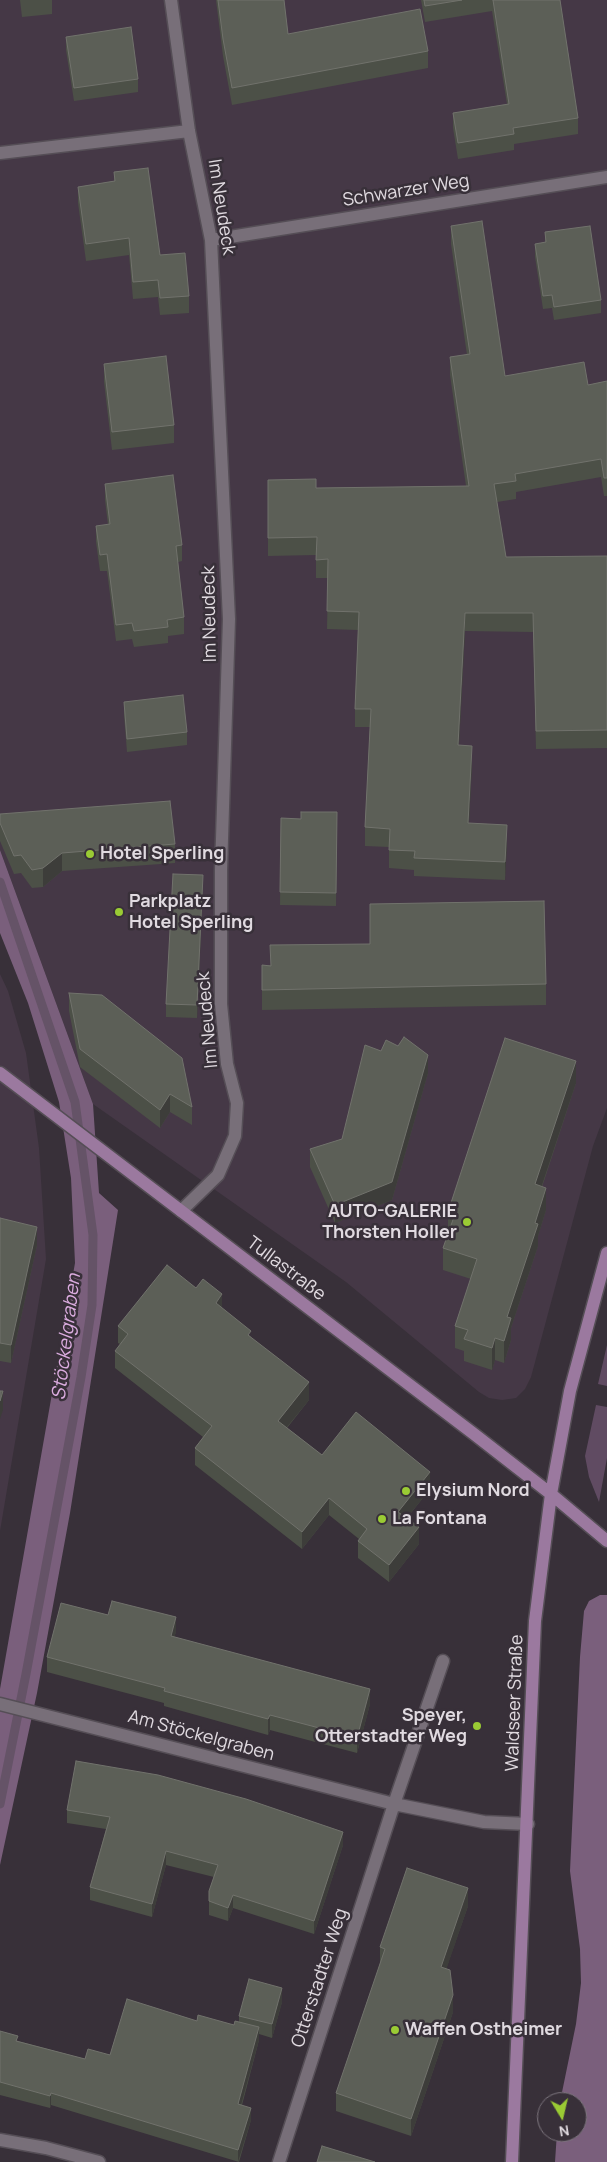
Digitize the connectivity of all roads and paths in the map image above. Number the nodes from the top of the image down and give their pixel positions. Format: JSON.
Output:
{"nodes":[{"id":1,"x":171,"y":0,"type":"edge"},
{"id":2,"x":189,"y":130,"type":"junction"},
{"id":3,"x":0,"y":153,"type":"edge"},
{"id":4,"x":607,"y":177,"type":"edge"},
{"id":5,"x":211,"y":240,"type":"junction"},
{"id":6,"x":0,"y":1073,"type":"edge"},
{"id":7,"x":181,"y":1211,"type":"junction"},
{"id":8,"x":607,"y":1253,"type":"edge"},
{"id":9,"x":551,"y":1494,"type":"junction"},
{"id":10,"x":607,"y":1541,"type":"edge"},
{"id":11,"x":443,"y":1661,"type":"dead end"},
{"id":12,"x":0,"y":1704,"type":"edge"},
{"id":13,"x":394,"y":1804,"type":"junction"},
{"id":14,"x":528,"y":1824,"type":"junction"},
{"id":15,"x":0,"y":2140,"type":"edge"},
{"id":16,"x":99,"y":2162,"type":"edge"},
{"id":17,"x":280,"y":2162,"type":"edge"},
{"id":18,"x":512,"y":2162,"type":"edge"}],
"edges":[{"from":1,"to":2,"type":"street","name":"Im Neudeck"},
{"from":2,"to":3,"type":"street"},
{"from":2,"to":5,"type":"street","name":"Im Neudeck"},
{"from":4,"to":5,"type":"street","name":"Schwarzer Weg"},
{"from":5,"to":7,"type":"street","name":"Im Neudeck"},
{"from":6,"to":7,"type":"main road","name":"Tullastraße"},
{"from":7,"to":9,"type":"main road","name":"Tullastraße"},
{"from":8,"to":9,"type":"main road","name":"Waldseer Straße"},
{"from":9,"to":10,"type":"main road","name":"Tullastraße"},
{"from":9,"to":14,"type":"main road","name":"Waldseer Straße"},
{"from":11,"to":13,"type":"street","name":"Otterstadter Weg"},
{"from":12,"to":13,"type":"street","name":"Am Stöckelgraben"},
{"from":13,"to":14,"type":"street"},
{"from":13,"to":17,"type":"street","name":"Otterstadter Weg"},
{"from":14,"to":18,"type":"main road","name":"Waldseer Straße"},
{"from":15,"to":16,"type":"street"}]}
